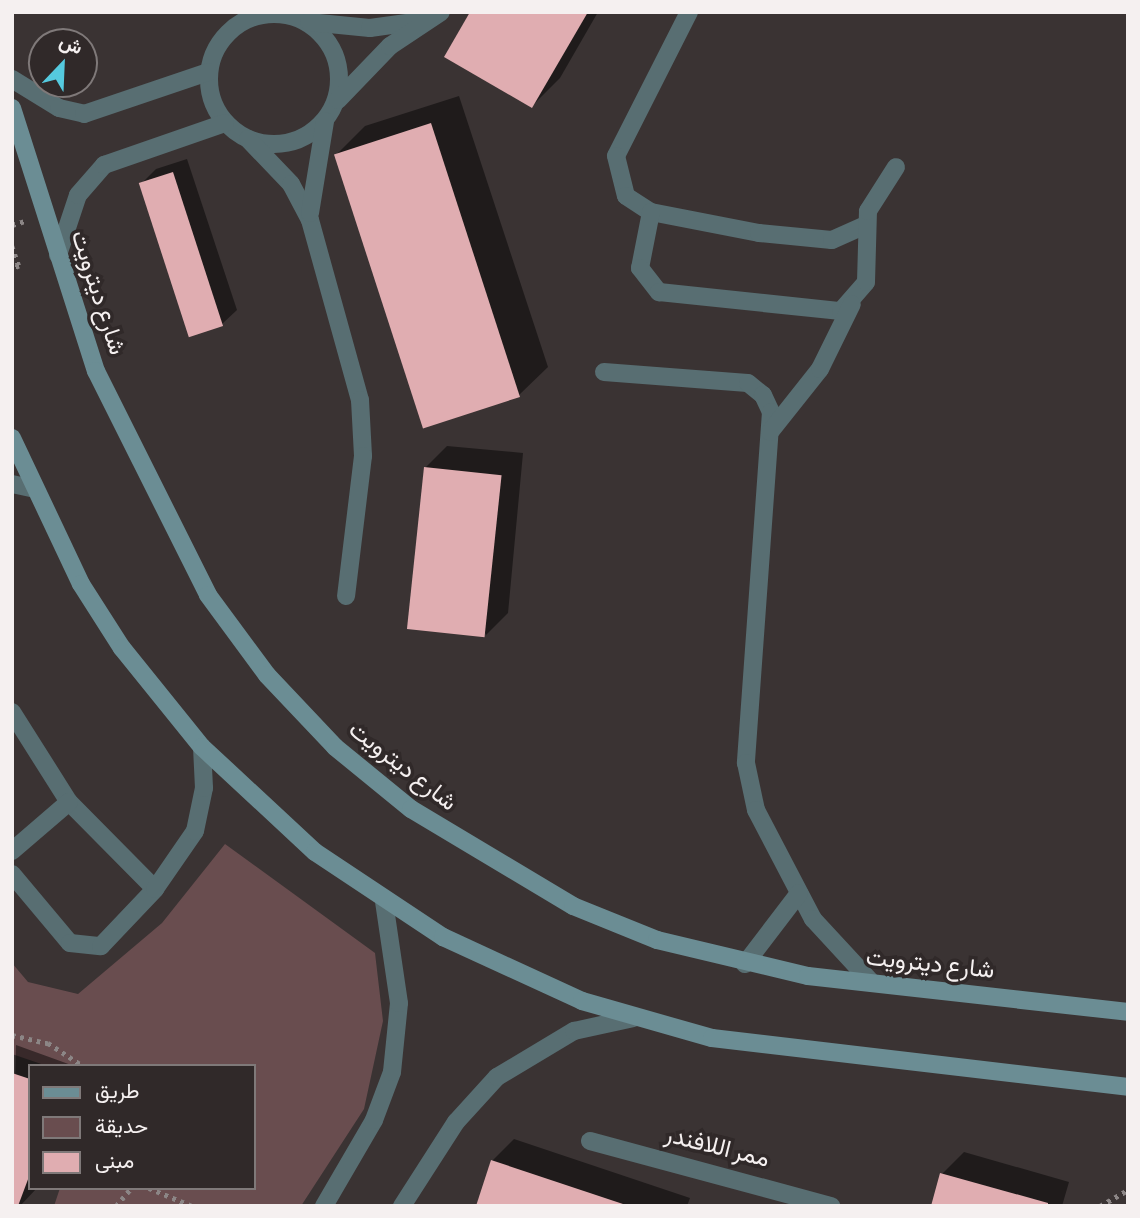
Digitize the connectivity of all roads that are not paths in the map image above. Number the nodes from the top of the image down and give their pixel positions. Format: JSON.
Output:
{"nodes":[{"id":1,"x":688,"y":12,"type":"edge"},
{"id":2,"x":249,"y":15,"type":"edge"},
{"id":3,"x":437,"y":15,"type":"edge"},
{"id":4,"x":306,"y":21,"type":"junction"},
{"id":5,"x":208,"y":72,"type":"junction"},
{"id":6,"x":12,"y":79,"type":"edge"},
{"id":7,"x":336,"y":102,"type":"junction"},
{"id":8,"x":12,"y":108,"type":"edge"},
{"id":9,"x":325,"y":120,"type":"junction"},
{"id":10,"x":225,"y":122,"type":"junction"},
{"id":11,"x":248,"y":139,"type":"junction"},
{"id":12,"x":896,"y":167,"type":"dead end"},
{"id":13,"x":650,"y":212,"type":"junction"},
{"id":14,"x":310,"y":220,"type":"junction"},
{"id":15,"x":864,"y":226,"type":"junction"},
{"id":16,"x":58,"y":254,"type":"junction"},
{"id":17,"x":852,"y":304,"type":"junction"},
{"id":18,"x":604,"y":372,"type":"dead end"},
{"id":19,"x":770,"y":432,"type":"junction"},
{"id":20,"x":12,"y":438,"type":"edge"},
{"id":21,"x":12,"y":484,"type":"edge"},
{"id":22,"x":32,"y":488,"type":"junction"},
{"id":23,"x":346,"y":596,"type":"dead end"},
{"id":24,"x":12,"y":712,"type":"edge"},
{"id":25,"x":202,"y":747,"type":"junction"},
{"id":26,"x":69,"y":802,"type":"junction"},
{"id":27,"x":12,"y":850,"type":"edge"},
{"id":28,"x":12,"y":874,"type":"edge"},
{"id":29,"x":155,"y":889,"type":"junction"},
{"id":30,"x":799,"y":893,"type":"junction"},
{"id":31,"x":384,"y":902,"type":"junction"},
{"id":32,"x":744,"y":964,"type":"junction"},
{"id":33,"x":872,"y":983,"type":"junction"},
{"id":34,"x":1128,"y":1012,"type":"edge"},
{"id":35,"x":633,"y":1018,"type":"junction"},
{"id":36,"x":1128,"y":1087,"type":"edge"},
{"id":37,"x":590,"y":1141,"type":"dead end"},
{"id":38,"x":324,"y":1206,"type":"edge"},
{"id":39,"x":402,"y":1206,"type":"edge"},
{"id":40,"x":831,"y":1206,"type":"edge"}],
"edges":[{"from":1,"to":13,"type":"street"},
{"from":2,"to":4,"type":"street"},
{"from":2,"to":5,"type":"street"},
{"from":3,"to":4,"type":"street"},
{"from":3,"to":7,"type":"street"},
{"from":4,"to":7,"type":"street"},
{"from":5,"to":6,"type":"street"},
{"from":5,"to":10,"type":"street"},
{"from":7,"to":9,"type":"street"},
{"from":8,"to":16,"type":"street","name":"شارع ديترويت"},
{"from":9,"to":11,"type":"street"},
{"from":9,"to":14,"type":"street"},
{"from":10,"to":11,"type":"street"},
{"from":10,"to":16,"type":"street"},
{"from":11,"to":14,"type":"street"},
{"from":12,"to":15,"type":"street"},
{"from":13,"to":15,"type":"street"},
{"from":13,"to":17,"type":"street"},
{"from":14,"to":23,"type":"street"},
{"from":15,"to":17,"type":"street"},
{"from":16,"to":32,"type":"street","name":"شارع ديترويت"},
{"from":17,"to":19,"type":"street"},
{"from":18,"to":19,"type":"street"},
{"from":19,"to":30,"type":"street"},
{"from":20,"to":22,"type":"street"},
{"from":21,"to":22,"type":"street"},
{"from":22,"to":25,"type":"street"},
{"from":24,"to":26,"type":"street"},
{"from":25,"to":29,"type":"street"},
{"from":25,"to":31,"type":"street"},
{"from":26,"to":27,"type":"street"},
{"from":26,"to":29,"type":"street"},
{"from":28,"to":29,"type":"street"},
{"from":30,"to":32,"type":"street"},
{"from":30,"to":33,"type":"street"},
{"from":31,"to":35,"type":"street"},
{"from":31,"to":38,"type":"street"},
{"from":32,"to":33,"type":"street","name":"شارع ديترويت"},
{"from":33,"to":34,"type":"street","name":"شارع ديترويت"},
{"from":35,"to":36,"type":"street"},
{"from":35,"to":39,"type":"street"},
{"from":37,"to":40,"type":"street","name":"ممر اللافندر"}]}
